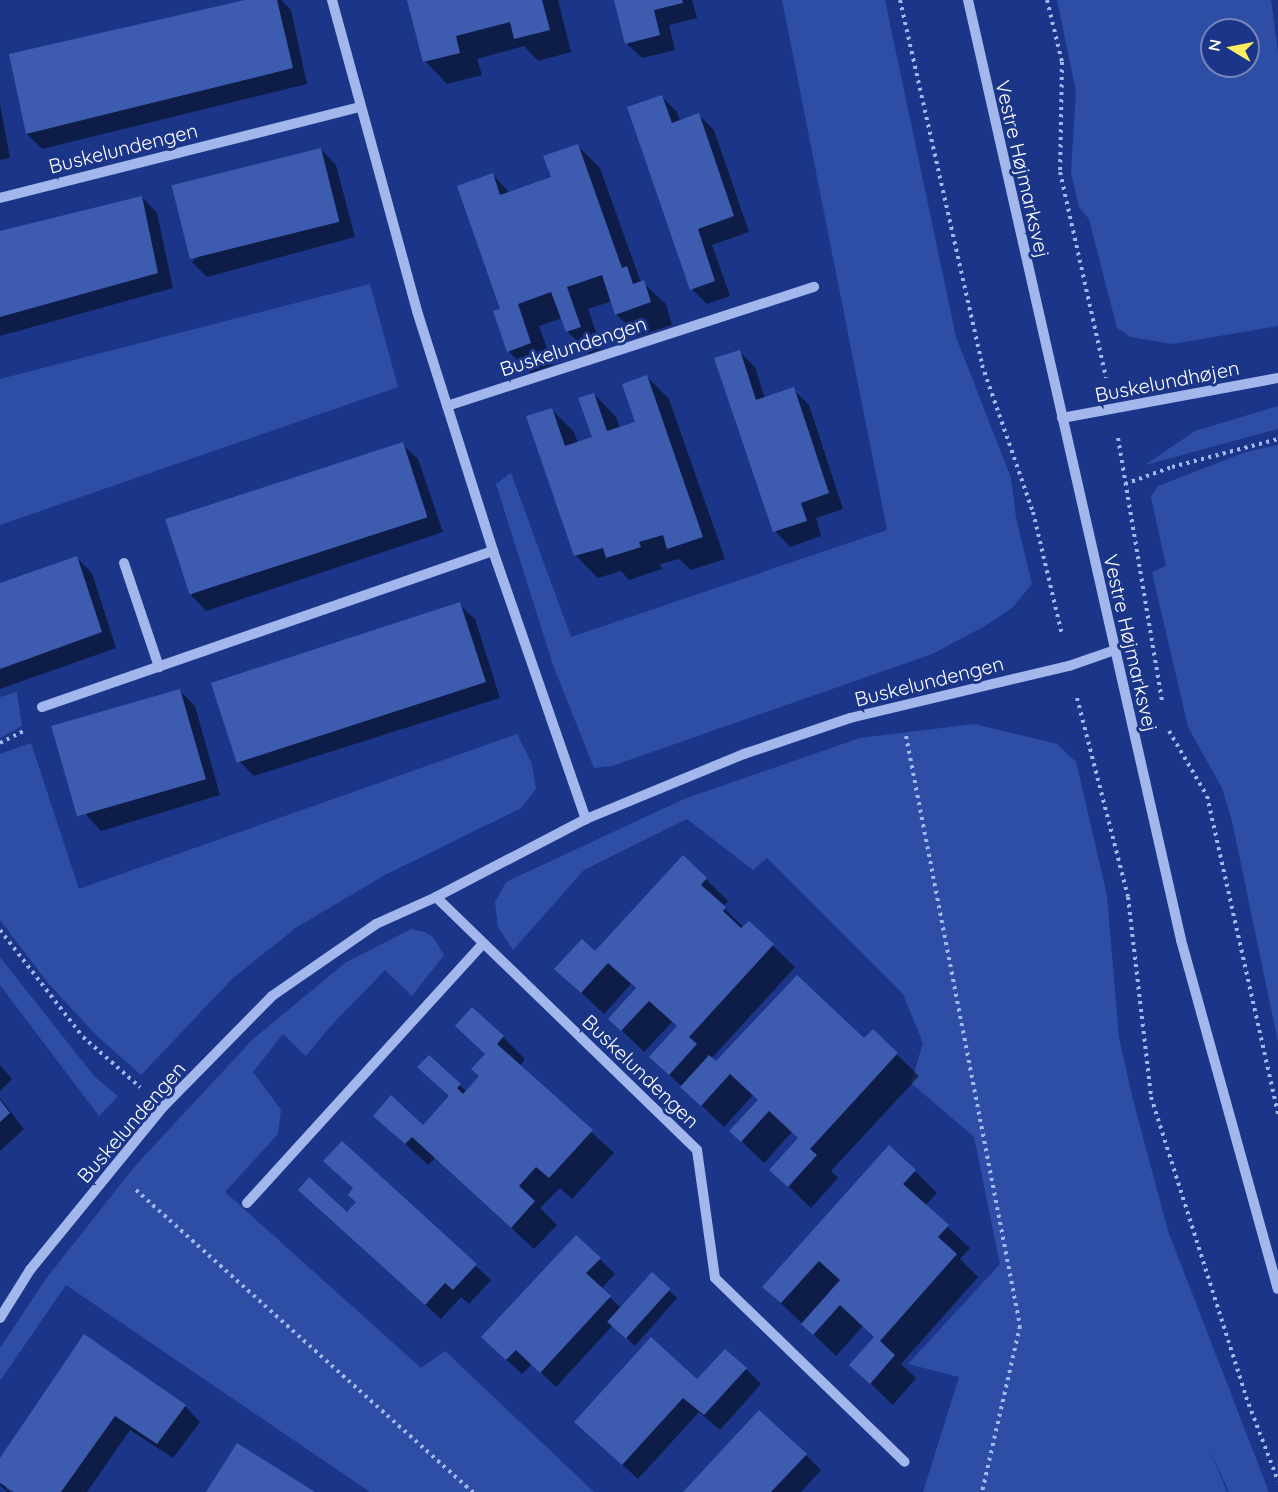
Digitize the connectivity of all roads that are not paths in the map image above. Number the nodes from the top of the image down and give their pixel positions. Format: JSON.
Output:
{"nodes":[{"id":1,"x":332,"y":0,"type":"edge"},
{"id":2,"x":968,"y":0,"type":"edge"},
{"id":3,"x":360,"y":107,"type":"junction"},
{"id":4,"x":0,"y":198,"type":"edge"},
{"id":5,"x":814,"y":287,"type":"dead end"},
{"id":6,"x":1278,"y":378,"type":"edge"},
{"id":7,"x":447,"y":406,"type":"junction"},
{"id":8,"x":1062,"y":418,"type":"junction"},
{"id":9,"x":493,"y":551,"type":"junction"},
{"id":10,"x":124,"y":563,"type":"dead end"},
{"id":11,"x":1114,"y":650,"type":"junction"},
{"id":12,"x":159,"y":667,"type":"junction"},
{"id":13,"x":42,"y":707,"type":"dead end"},
{"id":14,"x":586,"y":819,"type":"junction"},
{"id":15,"x":435,"y":897,"type":"junction"},
{"id":16,"x":483,"y":944,"type":"junction"},
{"id":17,"x":247,"y":1203,"type":"dead end"},
{"id":18,"x":1278,"y":1289,"type":"edge"},
{"id":19,"x":0,"y":1318,"type":"edge"},
{"id":20,"x":906,"y":1462,"type":"dead end"}],
"edges":[{"from":1,"to":3,"type":"street"},
{"from":2,"to":8,"type":"street","name":"Vestre Højmarksvej"},
{"from":3,"to":4,"type":"street","name":"Buskelundengen"},
{"from":3,"to":7,"type":"street"},
{"from":5,"to":7,"type":"street","name":"Buskelundengen"},
{"from":6,"to":8,"type":"street","name":"Buskelundhøjen"},
{"from":7,"to":9,"type":"street"},
{"from":8,"to":11,"type":"street","name":"Vestre Højmarksvej"},
{"from":9,"to":12,"type":"street"},
{"from":9,"to":14,"type":"street"},
{"from":10,"to":12,"type":"street"},
{"from":11,"to":14,"type":"street","name":"Buskelundengen"},
{"from":11,"to":18,"type":"street","name":"Vestre Højmarksvej"},
{"from":12,"to":13,"type":"street"},
{"from":14,"to":15,"type":"street","name":"Buskelundengen"},
{"from":15,"to":16,"type":"street","name":"Buskelundengen"},
{"from":15,"to":19,"type":"street","name":"Buskelundengen"},
{"from":16,"to":17,"type":"street"},
{"from":16,"to":20,"type":"street","name":"Buskelundengen"}]}
